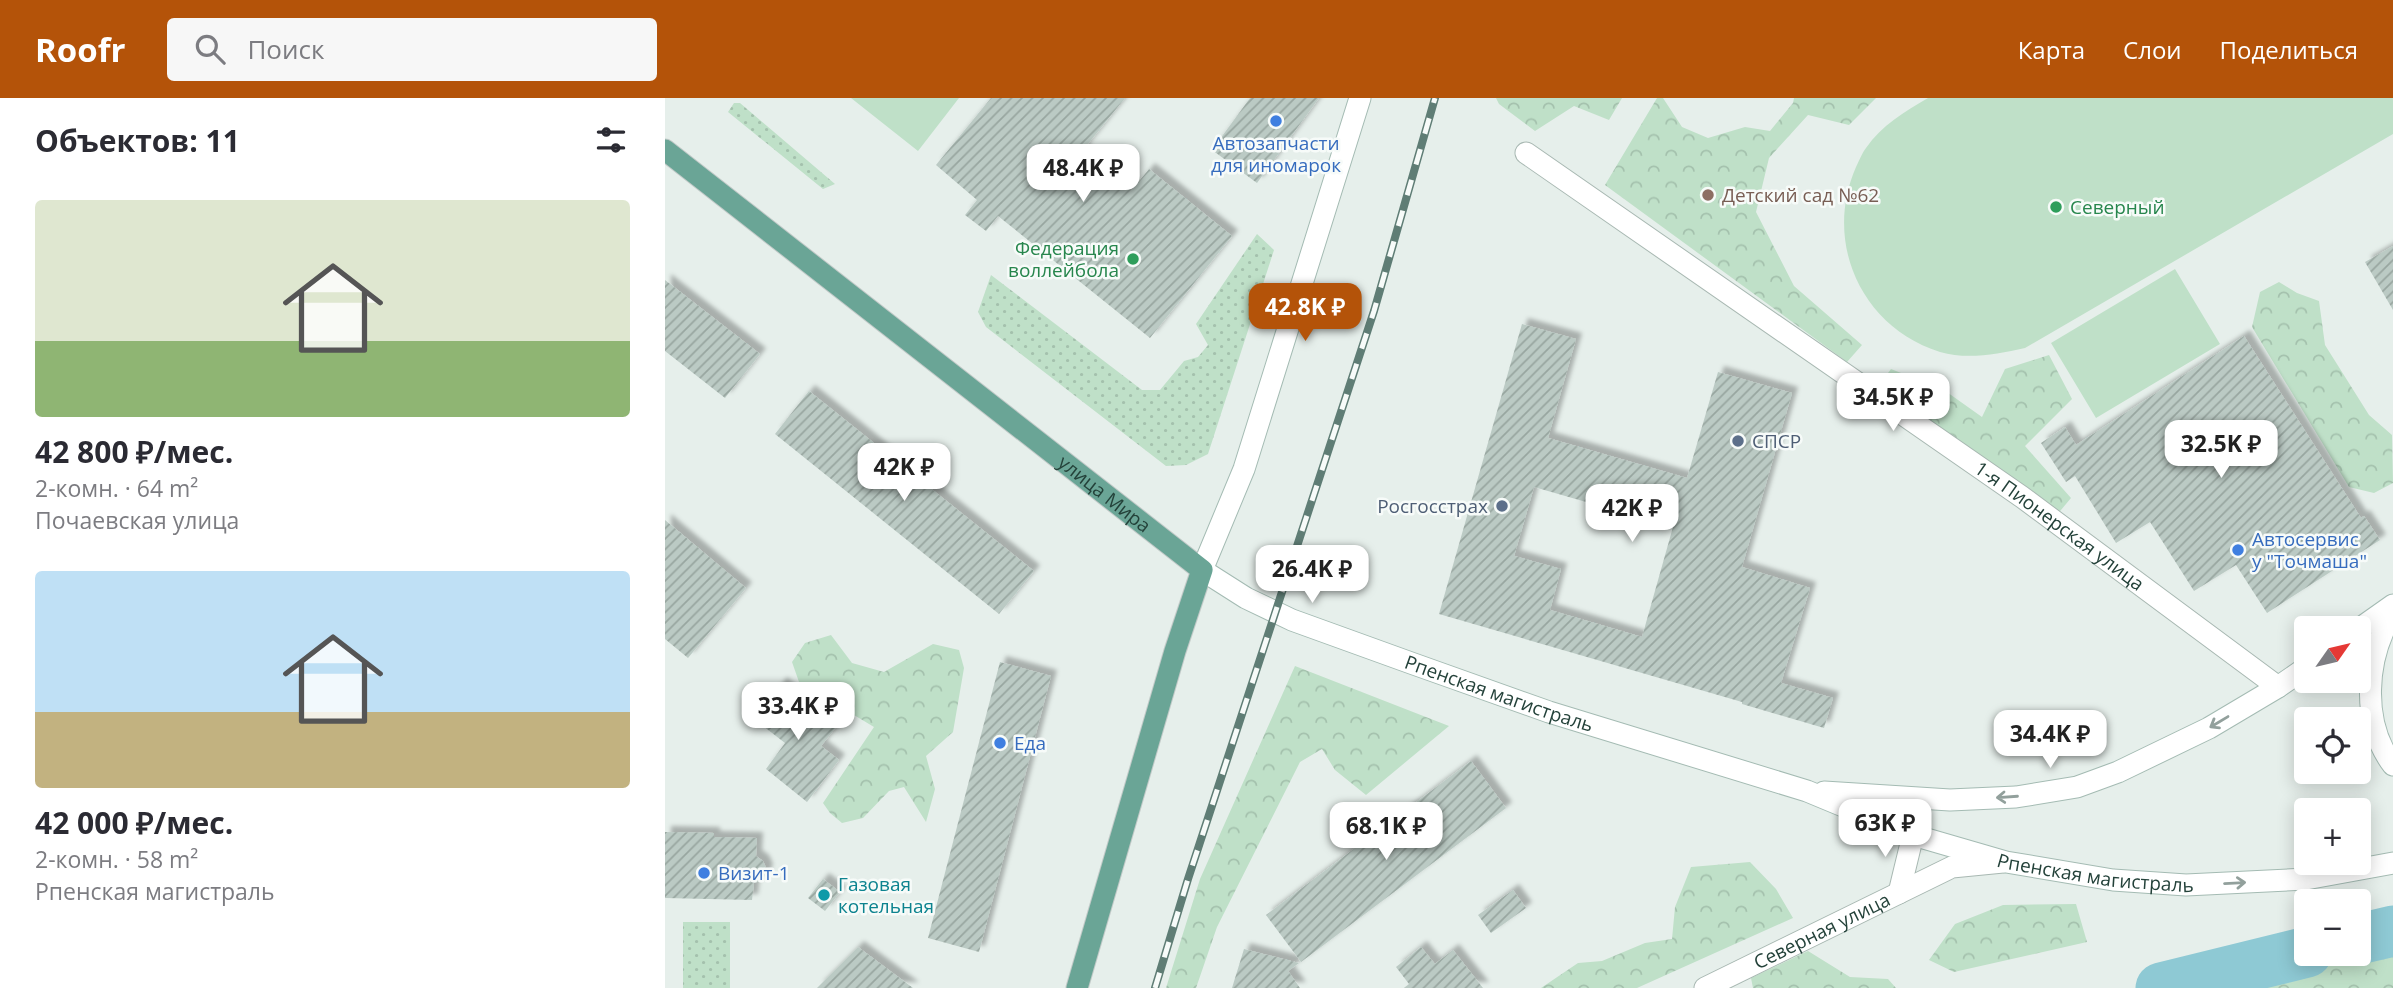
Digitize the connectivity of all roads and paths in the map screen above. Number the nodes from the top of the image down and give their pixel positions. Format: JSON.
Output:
{"nodes":[{"id":1,"x":1360,"y":98,"type":"edge"},
{"id":2,"x":665,"y":150,"type":"edge"},
{"id":3,"x":1526,"y":153,"type":"dead end"},
{"id":4,"x":1202,"y":570,"type":"junction"},
{"id":5,"x":2393,"y":605,"type":"edge"},
{"id":6,"x":2393,"y":613,"type":"edge"},
{"id":7,"x":2371,"y":621,"type":"edge"},
{"id":8,"x":2294,"y":676,"type":"edge"},
{"id":9,"x":2278,"y":687,"type":"junction"},
{"id":10,"x":2393,"y":765,"type":"edge"},
{"id":11,"x":1807,"y":791,"type":"junction"},
{"id":12,"x":1913,"y":835,"type":"junction"},
{"id":13,"x":2006,"y":862,"type":"junction"},
{"id":14,"x":2393,"y":863,"type":"edge"},
{"id":15,"x":1899,"y":893,"type":"junction"},
{"id":16,"x":1077,"y":988,"type":"edge"},
{"id":17,"x":1705,"y":988,"type":"edge"}],
"edges":[{"from":1,"to":4,"type":"main road"},
{"from":2,"to":4,"type":"main road","name":"улица Мира"},
{"from":3,"to":9,"type":"main road","name":"1-я Пионерская улица"},
{"from":4,"to":11,"type":"main road","name":"Рпенская магистраль"},
{"from":4,"to":16,"type":"main road"},
{"from":5,"to":7,"type":"main road"},
{"from":6,"to":10,"type":"main road"},
{"from":8,"to":9,"type":"main road","name":"Рпенская магистраль"},
{"from":9,"to":11,"type":"main road","name":"Рпенская магистраль","one_way":true},
{"from":11,"to":12,"type":"main road","name":"Рпенская магистраль"},
{"from":12,"to":13,"type":"main road","name":"Рпенская магистраль"},
{"from":12,"to":15,"type":"main road","name":"Северная улица"},
{"from":13,"to":14,"type":"main road","name":"Рпенская магистраль","one_way":true},
{"from":13,"to":15,"type":"main road","name":"Северная улица"},
{"from":15,"to":17,"type":"main road","name":"Северная улица"}]}
